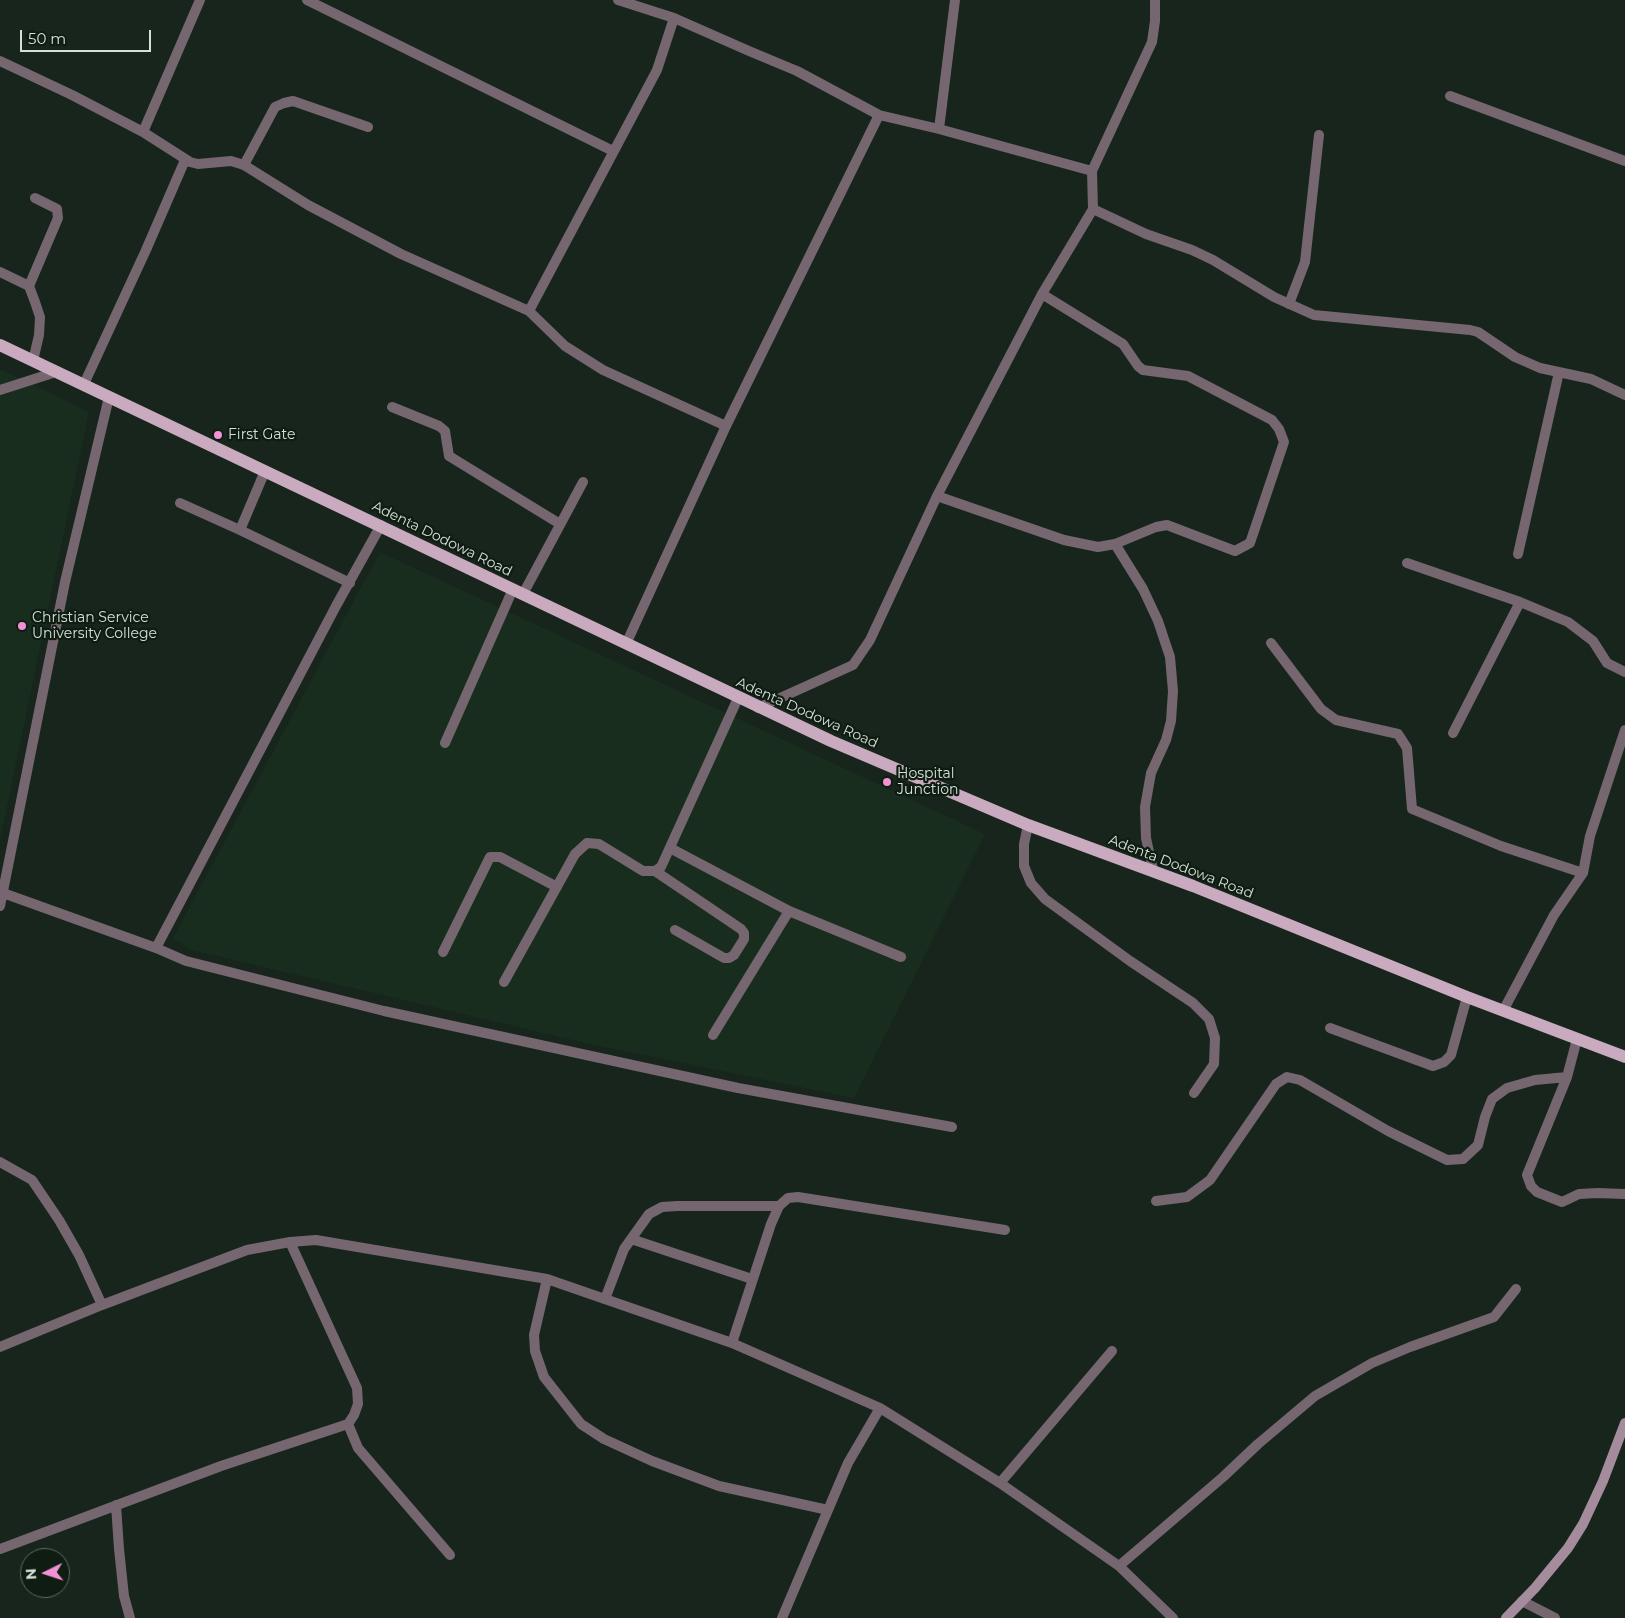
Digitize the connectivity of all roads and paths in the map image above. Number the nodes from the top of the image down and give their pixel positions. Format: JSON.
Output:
{"nodes":[{"id":1,"x":200,"y":0,"type":"edge"},
{"id":2,"x":307,"y":0,"type":"edge"},
{"id":3,"x":618,"y":0,"type":"edge"},
{"id":4,"x":955,"y":0,"type":"edge"},
{"id":5,"x":1155,"y":0,"type":"edge"},
{"id":6,"x":674,"y":18,"type":"junction"},
{"id":7,"x":0,"y":60,"type":"edge"},
{"id":8,"x":1450,"y":96,"type":"dead end"},
{"id":9,"x":879,"y":115,"type":"junction"},
{"id":10,"x":368,"y":127,"type":"dead end"},
{"id":11,"x":939,"y":129,"type":"junction"},
{"id":12,"x":143,"y":132,"type":"junction"},
{"id":13,"x":1319,"y":135,"type":"dead end"},
{"id":14,"x":613,"y":151,"type":"junction"},
{"id":15,"x":185,"y":160,"type":"junction"},
{"id":16,"x":1625,"y":161,"type":"edge"},
{"id":17,"x":244,"y":165,"type":"junction"},
{"id":18,"x":1092,"y":171,"type":"junction"},
{"id":19,"x":34,"y":198,"type":"dead end"},
{"id":20,"x":1093,"y":209,"type":"junction"},
{"id":21,"x":0,"y":272,"type":"edge"},
{"id":22,"x":29,"y":286,"type":"junction"},
{"id":23,"x":1042,"y":294,"type":"junction"},
{"id":24,"x":1288,"y":304,"type":"junction"},
{"id":25,"x":529,"y":311,"type":"junction"},
{"id":26,"x":0,"y":345,"type":"edge"},
{"id":27,"x":33,"y":361,"type":"junction"},
{"id":28,"x":56,"y":372,"type":"junction"},
{"id":29,"x":1559,"y":372,"type":"junction"},
{"id":30,"x":84,"y":384,"type":"junction"},
{"id":31,"x":0,"y":390,"type":"edge"},
{"id":32,"x":1625,"y":395,"type":"edge"},
{"id":33,"x":109,"y":397,"type":"junction"},
{"id":34,"x":392,"y":407,"type":"dead end"},
{"id":35,"x":726,"y":426,"type":"junction"},
{"id":36,"x":265,"y":471,"type":"junction"},
{"id":37,"x":583,"y":482,"type":"dead end"},
{"id":38,"x":937,"y":496,"type":"junction"},
{"id":39,"x":180,"y":503,"type":"dead end"},
{"id":40,"x":560,"y":524,"type":"junction"},
{"id":41,"x":381,"y":526,"type":"junction"},
{"id":42,"x":240,"y":530,"type":"junction"},
{"id":43,"x":1114,"y":544,"type":"junction"},
{"id":44,"x":1518,"y":554,"type":"dead end"},
{"id":45,"x":1407,"y":563,"type":"dead end"},
{"id":46,"x":350,"y":583,"type":"junction"},
{"id":47,"x":518,"y":592,"type":"junction"},
{"id":48,"x":1520,"y":602,"type":"junction"},
{"id":49,"x":1271,"y":643,"type":"dead end"},
{"id":50,"x":626,"y":644,"type":"junction"},
{"id":51,"x":1625,"y":672,"type":"edge"},
{"id":52,"x":738,"y":698,"type":"junction"},
{"id":53,"x":758,"y":708,"type":"junction"},
{"id":54,"x":1625,"y":730,"type":"edge"},
{"id":55,"x":1453,"y":733,"type":"dead end"},
{"id":56,"x":445,"y":743,"type":"dead end"},
{"id":57,"x":1028,"y":825,"type":"junction"},
{"id":58,"x":670,"y":848,"type":"junction"},
{"id":59,"x":1153,"y":870,"type":"junction"},
{"id":60,"x":655,"y":871,"type":"junction"},
{"id":61,"x":1583,"y":873,"type":"junction"},
{"id":62,"x":556,"y":887,"type":"junction"},
{"id":63,"x":3,"y":893,"type":"junction"},
{"id":64,"x":0,"y":906,"type":"edge"},
{"id":65,"x":789,"y":911,"type":"junction"},
{"id":66,"x":675,"y":930,"type":"dead end"},
{"id":67,"x":156,"y":948,"type":"junction"},
{"id":68,"x":443,"y":952,"type":"dead end"},
{"id":69,"x":900,"y":957,"type":"dead end"},
{"id":70,"x":504,"y":982,"type":"dead end"},
{"id":71,"x":1467,"y":996,"type":"junction"},
{"id":72,"x":1503,"y":1011,"type":"junction"},
{"id":73,"x":1330,"y":1028,"type":"dead end"},
{"id":74,"x":713,"y":1035,"type":"dead end"},
{"id":75,"x":1577,"y":1039,"type":"junction"},
{"id":76,"x":1625,"y":1057,"type":"edge"},
{"id":77,"x":1567,"y":1077,"type":"junction"},
{"id":78,"x":1194,"y":1093,"type":"dead end"},
{"id":79,"x":952,"y":1127,"type":"dead end"},
{"id":80,"x":0,"y":1162,"type":"edge"},
{"id":81,"x":1624,"y":1194,"type":"edge"},
{"id":82,"x":1156,"y":1200,"type":"dead end"},
{"id":83,"x":779,"y":1206,"type":"junction"},
{"id":84,"x":1005,"y":1230,"type":"dead end"},
{"id":85,"x":631,"y":1239,"type":"junction"},
{"id":86,"x":290,"y":1242,"type":"junction"},
{"id":87,"x":547,"y":1279,"type":"junction"},
{"id":88,"x":752,"y":1279,"type":"junction"},
{"id":89,"x":1516,"y":1289,"type":"dead end"},
{"id":90,"x":605,"y":1300,"type":"junction"},
{"id":91,"x":102,"y":1305,"type":"junction"},
{"id":92,"x":732,"y":1343,"type":"junction"},
{"id":93,"x":0,"y":1347,"type":"edge"},
{"id":94,"x":1112,"y":1351,"type":"dead end"},
{"id":95,"x":880,"y":1408,"type":"junction"},
{"id":96,"x":1625,"y":1423,"type":"edge"},
{"id":97,"x":348,"y":1424,"type":"junction"},
{"id":98,"x":1000,"y":1483,"type":"junction"},
{"id":99,"x":116,"y":1505,"type":"junction"},
{"id":100,"x":828,"y":1510,"type":"junction"},
{"id":101,"x":0,"y":1549,"type":"edge"},
{"id":102,"x":450,"y":1555,"type":"dead end"},
{"id":103,"x":1119,"y":1566,"type":"junction"},
{"id":104,"x":1522,"y":1601,"type":"junction"},
{"id":105,"x":130,"y":1618,"type":"edge"},
{"id":106,"x":782,"y":1618,"type":"edge"},
{"id":107,"x":1174,"y":1618,"type":"edge"},
{"id":108,"x":1506,"y":1618,"type":"edge"},
{"id":109,"x":1555,"y":1618,"type":"edge"}],
"edges":[{"from":1,"to":12,"type":"street"},
{"from":2,"to":14,"type":"street"},
{"from":3,"to":6,"type":"street"},
{"from":4,"to":11,"type":"street"},
{"from":5,"to":18,"type":"street"},
{"from":6,"to":9,"type":"street"},
{"from":6,"to":14,"type":"street"},
{"from":7,"to":12,"type":"street"},
{"from":8,"to":16,"type":"street"},
{"from":9,"to":11,"type":"street"},
{"from":9,"to":35,"type":"street"},
{"from":10,"to":17,"type":"street"},
{"from":11,"to":18,"type":"street"},
{"from":12,"to":15,"type":"street"},
{"from":13,"to":24,"type":"street"},
{"from":14,"to":25,"type":"street"},
{"from":15,"to":17,"type":"street"},
{"from":15,"to":30,"type":"street"},
{"from":17,"to":25,"type":"street"},
{"from":18,"to":20,"type":"street"},
{"from":19,"to":22,"type":"street"},
{"from":20,"to":23,"type":"street"},
{"from":20,"to":24,"type":"street"},
{"from":21,"to":22,"type":"street"},
{"from":22,"to":27,"type":"street"},
{"from":23,"to":38,"type":"street"},
{"from":23,"to":43,"type":"street"},
{"from":24,"to":29,"type":"street"},
{"from":25,"to":35,"type":"street"},
{"from":26,"to":27,"type":"main road","name":"Adenta Dodowa Road"},
{"from":27,"to":28,"type":"main road","name":"Adenta Dodowa Road"},
{"from":28,"to":30,"type":"main road","name":"Adenta Dodowa Road"},
{"from":28,"to":31,"type":"street"},
{"from":29,"to":32,"type":"street"},
{"from":29,"to":44,"type":"street"},
{"from":30,"to":33,"type":"main road","name":"Adenta Dodowa Road"},
{"from":33,"to":36,"type":"main road","name":"Adenta Dodowa Road"},
{"from":33,"to":63,"type":"street"},
{"from":34,"to":40,"type":"street"},
{"from":35,"to":50,"type":"street"},
{"from":36,"to":41,"type":"main road","name":"Adenta Dodowa Road"},
{"from":36,"to":42,"type":"street"},
{"from":37,"to":40,"type":"street"},
{"from":38,"to":43,"type":"street"},
{"from":38,"to":53,"type":"street"},
{"from":39,"to":42,"type":"street"},
{"from":40,"to":47,"type":"street"},
{"from":41,"to":46,"type":"street"},
{"from":41,"to":47,"type":"main road","name":"Adenta Dodowa Road"},
{"from":42,"to":46,"type":"street"},
{"from":43,"to":59,"type":"street"},
{"from":45,"to":48,"type":"street"},
{"from":46,"to":67,"type":"street"},
{"from":47,"to":50,"type":"main road","name":"Adenta Dodowa Road"},
{"from":47,"to":56,"type":"street"},
{"from":48,"to":51,"type":"street"},
{"from":48,"to":55,"type":"street"},
{"from":49,"to":61,"type":"street"},
{"from":50,"to":52,"type":"main road","name":"Adenta Dodowa Road"},
{"from":52,"to":53,"type":"main road","name":"Adenta Dodowa Road"},
{"from":52,"to":58,"type":"street"},
{"from":53,"to":57,"type":"main road","name":"Adenta Dodowa Road"},
{"from":54,"to":61,"type":"street"},
{"from":57,"to":59,"type":"main road","name":"Adenta Dodowa Road"},
{"from":57,"to":78,"type":"street"},
{"from":58,"to":60,"type":"street"},
{"from":58,"to":65,"type":"street"},
{"from":59,"to":71,"type":"main road","name":"Adenta Dodowa Road"},
{"from":60,"to":62,"type":"street"},
{"from":60,"to":66,"type":"street"},
{"from":61,"to":72,"type":"street"},
{"from":62,"to":68,"type":"street"},
{"from":62,"to":70,"type":"street"},
{"from":63,"to":64,"type":"street"},
{"from":63,"to":67,"type":"street"},
{"from":65,"to":69,"type":"street"},
{"from":65,"to":74,"type":"street"},
{"from":67,"to":79,"type":"street"},
{"from":71,"to":72,"type":"main road","name":"Adenta Dodowa Road"},
{"from":71,"to":73,"type":"street"},
{"from":72,"to":75,"type":"main road","name":"Adenta Dodowa Road"},
{"from":75,"to":76,"type":"main road","name":"Adenta Dodowa Road"},
{"from":75,"to":77,"type":"street"},
{"from":77,"to":81,"type":"street"},
{"from":77,"to":82,"type":"street"},
{"from":80,"to":91,"type":"street"},
{"from":83,"to":84,"type":"street"},
{"from":83,"to":85,"type":"street"},
{"from":83,"to":88,"type":"street"},
{"from":85,"to":88,"type":"street"},
{"from":85,"to":90,"type":"street"},
{"from":86,"to":87,"type":"street"},
{"from":86,"to":91,"type":"street"},
{"from":86,"to":97,"type":"street"},
{"from":87,"to":90,"type":"street"},
{"from":87,"to":100,"type":"street"},
{"from":88,"to":92,"type":"street"},
{"from":89,"to":103,"type":"street"},
{"from":90,"to":92,"type":"street"},
{"from":91,"to":93,"type":"street"},
{"from":92,"to":95,"type":"street"},
{"from":94,"to":98,"type":"street"},
{"from":95,"to":98,"type":"street"},
{"from":95,"to":100,"type":"street"},
{"from":96,"to":104,"type":"main road"},
{"from":97,"to":99,"type":"street"},
{"from":97,"to":102,"type":"street"},
{"from":98,"to":103,"type":"street"},
{"from":99,"to":101,"type":"street"},
{"from":99,"to":105,"type":"street"},
{"from":100,"to":106,"type":"street"},
{"from":103,"to":107,"type":"street"},
{"from":104,"to":108,"type":"main road"},
{"from":104,"to":109,"type":"street"}]}
